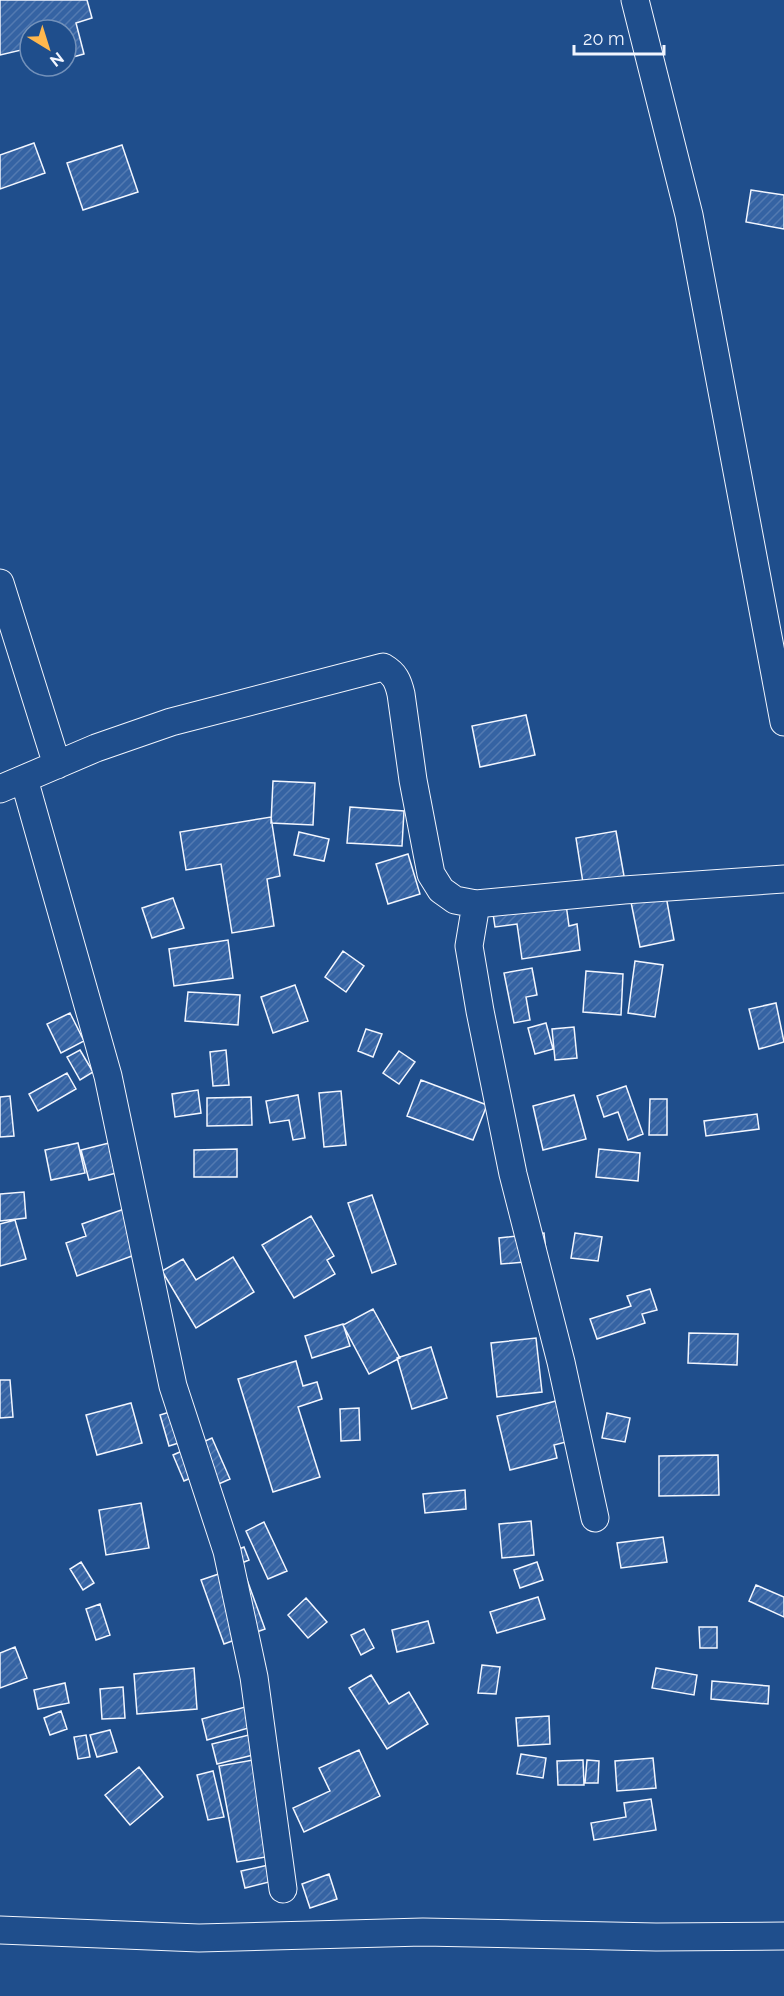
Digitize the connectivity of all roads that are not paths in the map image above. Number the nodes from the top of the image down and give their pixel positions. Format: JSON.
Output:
{"nodes":[{"id":1,"x":634,"y":0,"type":"edge"},
{"id":2,"x":0,"y":583,"type":"edge"},
{"id":3,"x":784,"y":722,"type":"edge"},
{"id":4,"x":57,"y":765,"type":"junction"},
{"id":5,"x":12,"y":784,"type":"edge"},
{"id":6,"x":784,"y":879,"type":"edge"},
{"id":7,"x":476,"y":904,"type":"junction"},
{"id":8,"x":595,"y":1518,"type":"dead end"},
{"id":9,"x":283,"y":1889,"type":"dead end"},
{"id":10,"x":0,"y":1930,"type":"edge"},
{"id":11,"x":784,"y":1936,"type":"edge"}],
"edges":[{"from":1,"to":3,"type":"street"},
{"from":2,"to":4,"type":"street"},
{"from":4,"to":5,"type":"street"},
{"from":4,"to":7,"type":"street"},
{"from":5,"to":9,"type":"street"},
{"from":6,"to":7,"type":"street"},
{"from":7,"to":8,"type":"street"},
{"from":10,"to":11,"type":"street"}]}
